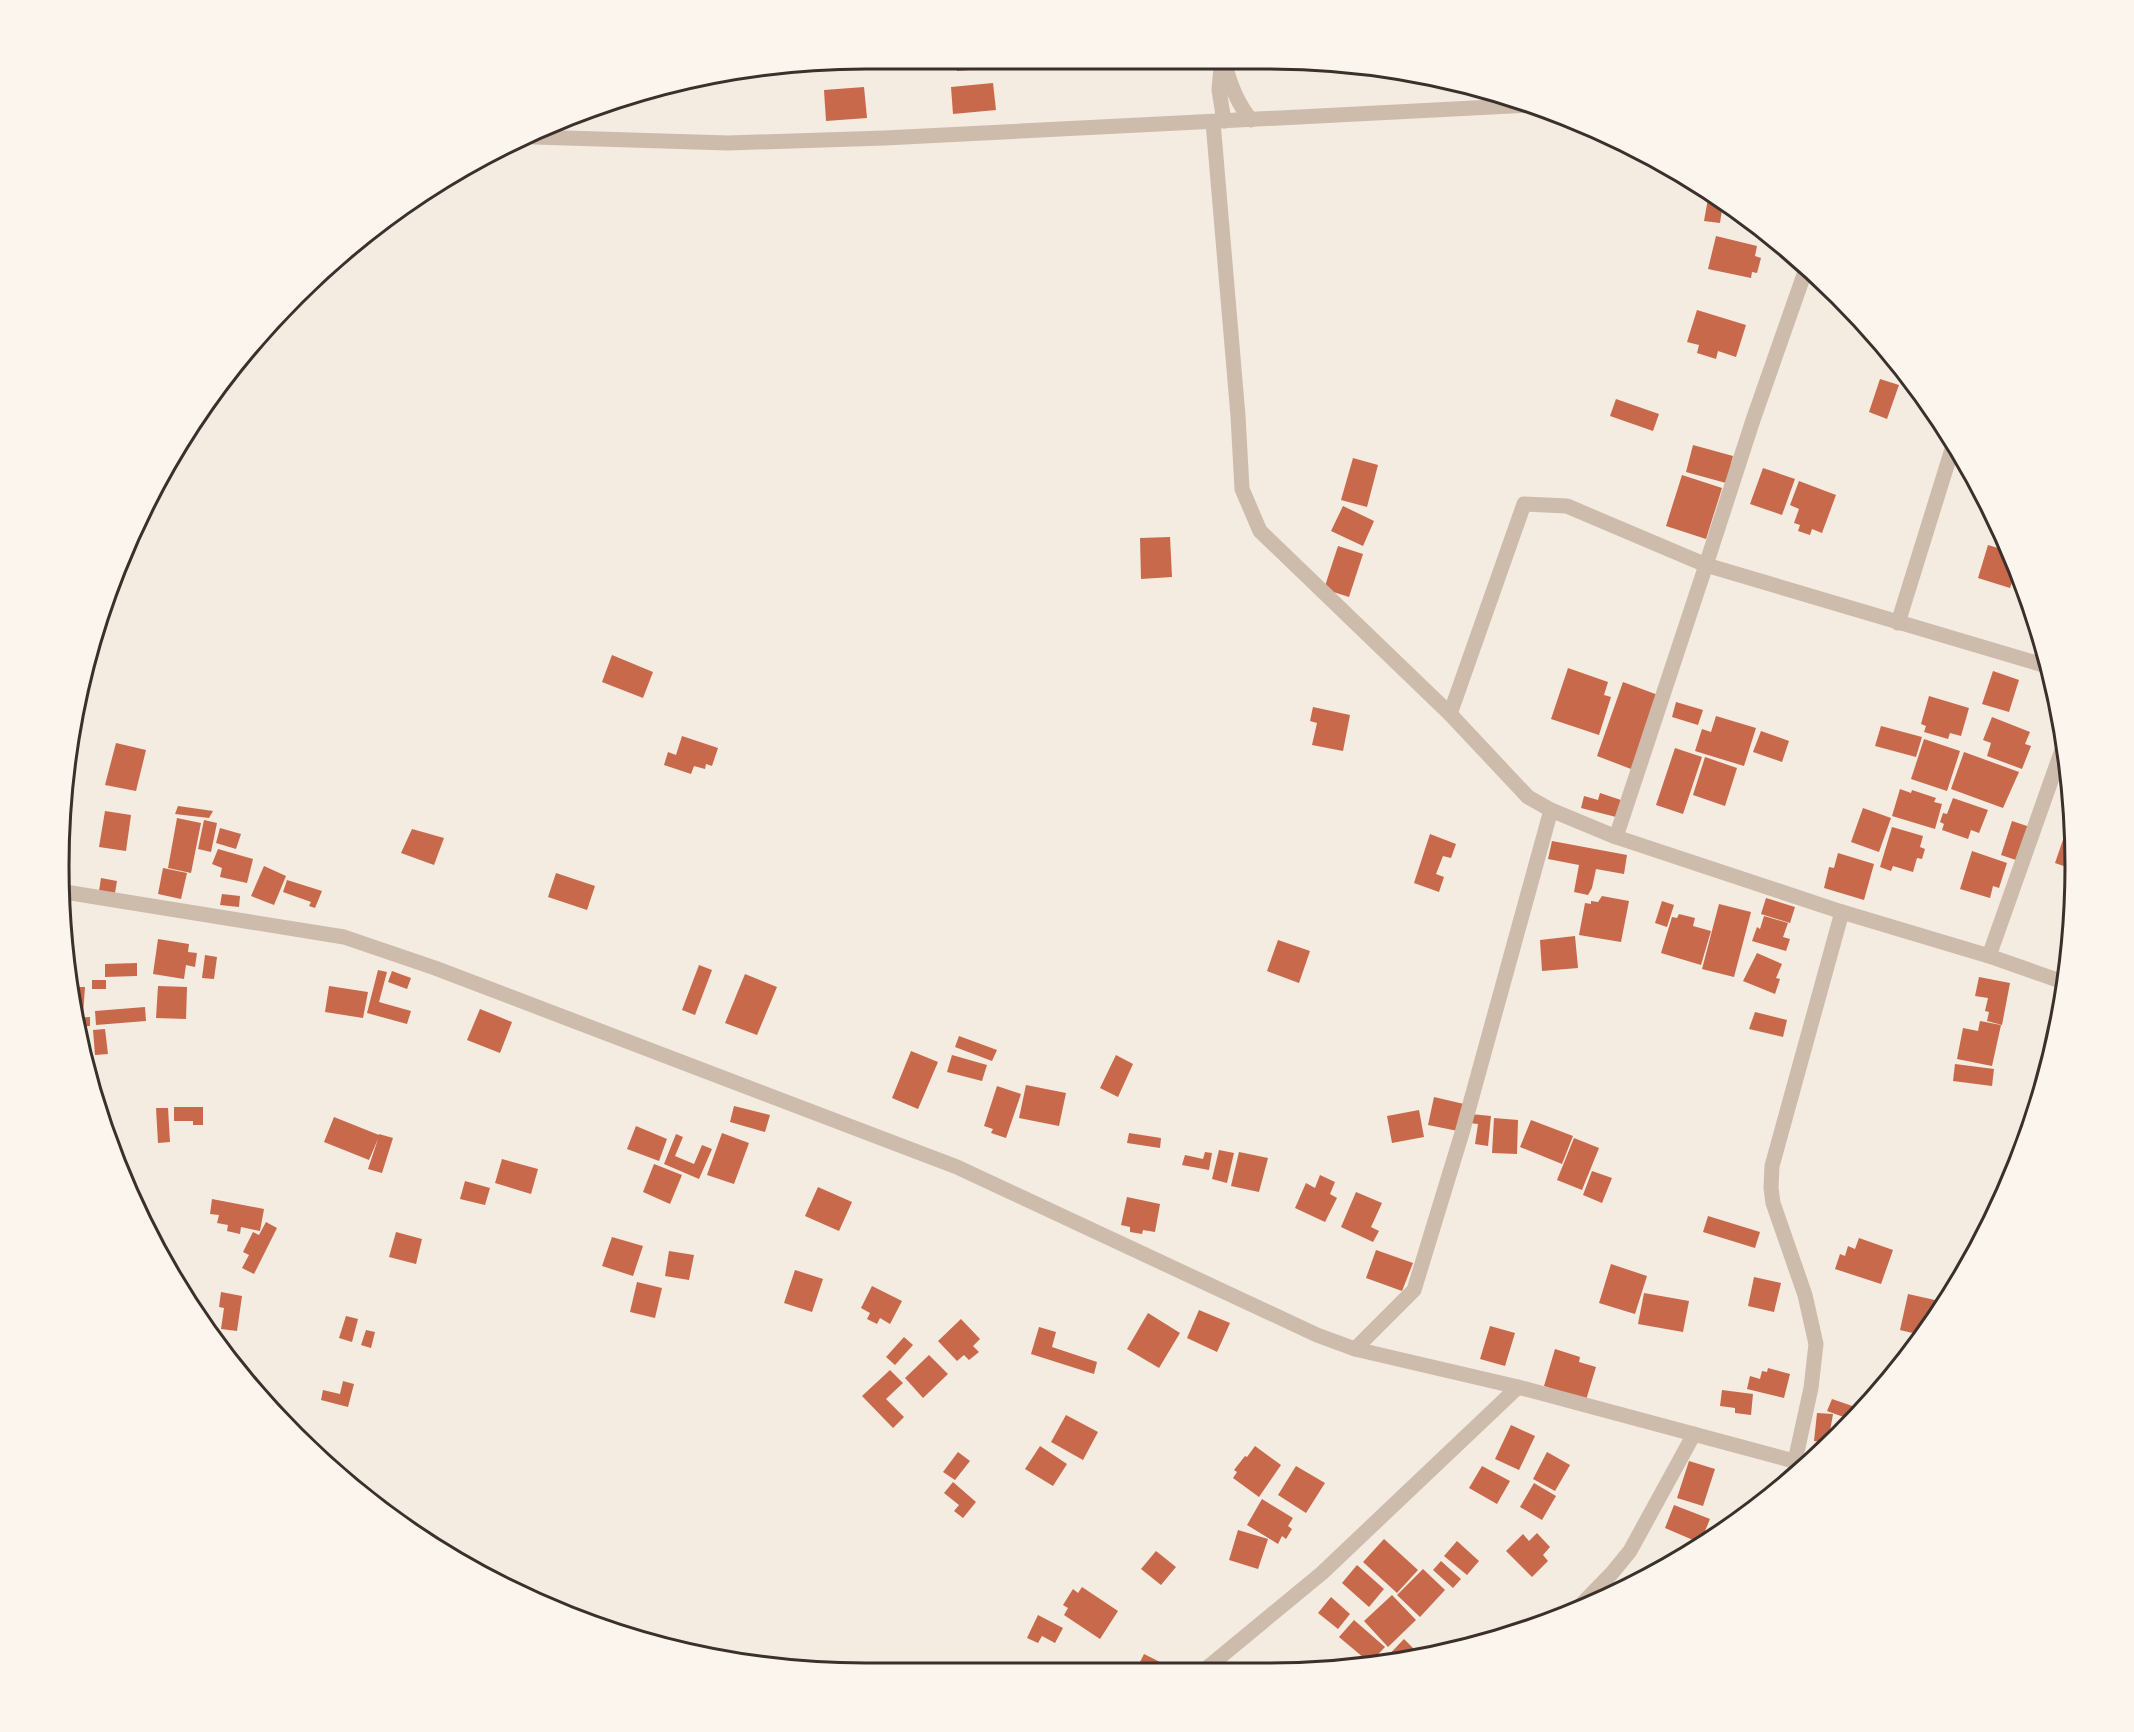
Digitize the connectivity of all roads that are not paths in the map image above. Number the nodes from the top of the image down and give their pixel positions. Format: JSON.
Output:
{"nodes":[{"id":1,"x":1221,"y":69,"type":"edge"},
{"id":2,"x":1225,"y":69,"type":"edge"},
{"id":3,"x":1508,"y":106,"type":"edge"},
{"id":4,"x":1251,"y":120,"type":"junction"},
{"id":5,"x":1218,"y":121,"type":"junction"},
{"id":6,"x":544,"y":137,"type":"edge"},
{"id":7,"x":1803,"y":276,"type":"edge"},
{"id":8,"x":1950,"y":455,"type":"edge"},
{"id":9,"x":1706,"y":565,"type":"junction"},
{"id":10,"x":1898,"y":623,"type":"junction"},
{"id":11,"x":2039,"y":664,"type":"edge"},
{"id":12,"x":1450,"y":714,"type":"junction"},
{"id":13,"x":2058,"y":761,"type":"edge"},
{"id":14,"x":1551,"y":810,"type":"junction"},
{"id":15,"x":1616,"y":837,"type":"junction"},
{"id":16,"x":70,"y":893,"type":"edge"},
{"id":17,"x":1842,"y":912,"type":"junction"},
{"id":18,"x":1989,"y":956,"type":"junction"},
{"id":19,"x":2056,"y":980,"type":"edge"},
{"id":20,"x":1355,"y":1349,"type":"junction"},
{"id":21,"x":1518,"y":1387,"type":"junction"},
{"id":22,"x":1694,"y":1434,"type":"junction"},
{"id":23,"x":1801,"y":1458,"type":"edge"},
{"id":24,"x":1797,"y":1461,"type":"edge"},
{"id":25,"x":1592,"y":1594,"type":"edge"},
{"id":26,"x":1213,"y":1663,"type":"edge"}],
"edges":[{"from":1,"to":5,"type":"street"},
{"from":2,"to":4,"type":"street"},
{"from":3,"to":4,"type":"street"},
{"from":4,"to":5,"type":"street"},
{"from":5,"to":6,"type":"street"},
{"from":5,"to":12,"type":"street"},
{"from":7,"to":9,"type":"street"},
{"from":8,"to":10,"type":"street"},
{"from":9,"to":10,"type":"street"},
{"from":9,"to":12,"type":"street"},
{"from":9,"to":15,"type":"street"},
{"from":10,"to":11,"type":"street"},
{"from":12,"to":14,"type":"street"},
{"from":13,"to":18,"type":"street"},
{"from":14,"to":15,"type":"street"},
{"from":14,"to":20,"type":"street"},
{"from":15,"to":17,"type":"street"},
{"from":16,"to":20,"type":"street"},
{"from":17,"to":18,"type":"street"},
{"from":17,"to":23,"type":"street"},
{"from":18,"to":19,"type":"street"},
{"from":20,"to":21,"type":"street"},
{"from":21,"to":22,"type":"street"},
{"from":21,"to":26,"type":"street"},
{"from":22,"to":24,"type":"street"},
{"from":22,"to":25,"type":"street"}]}
